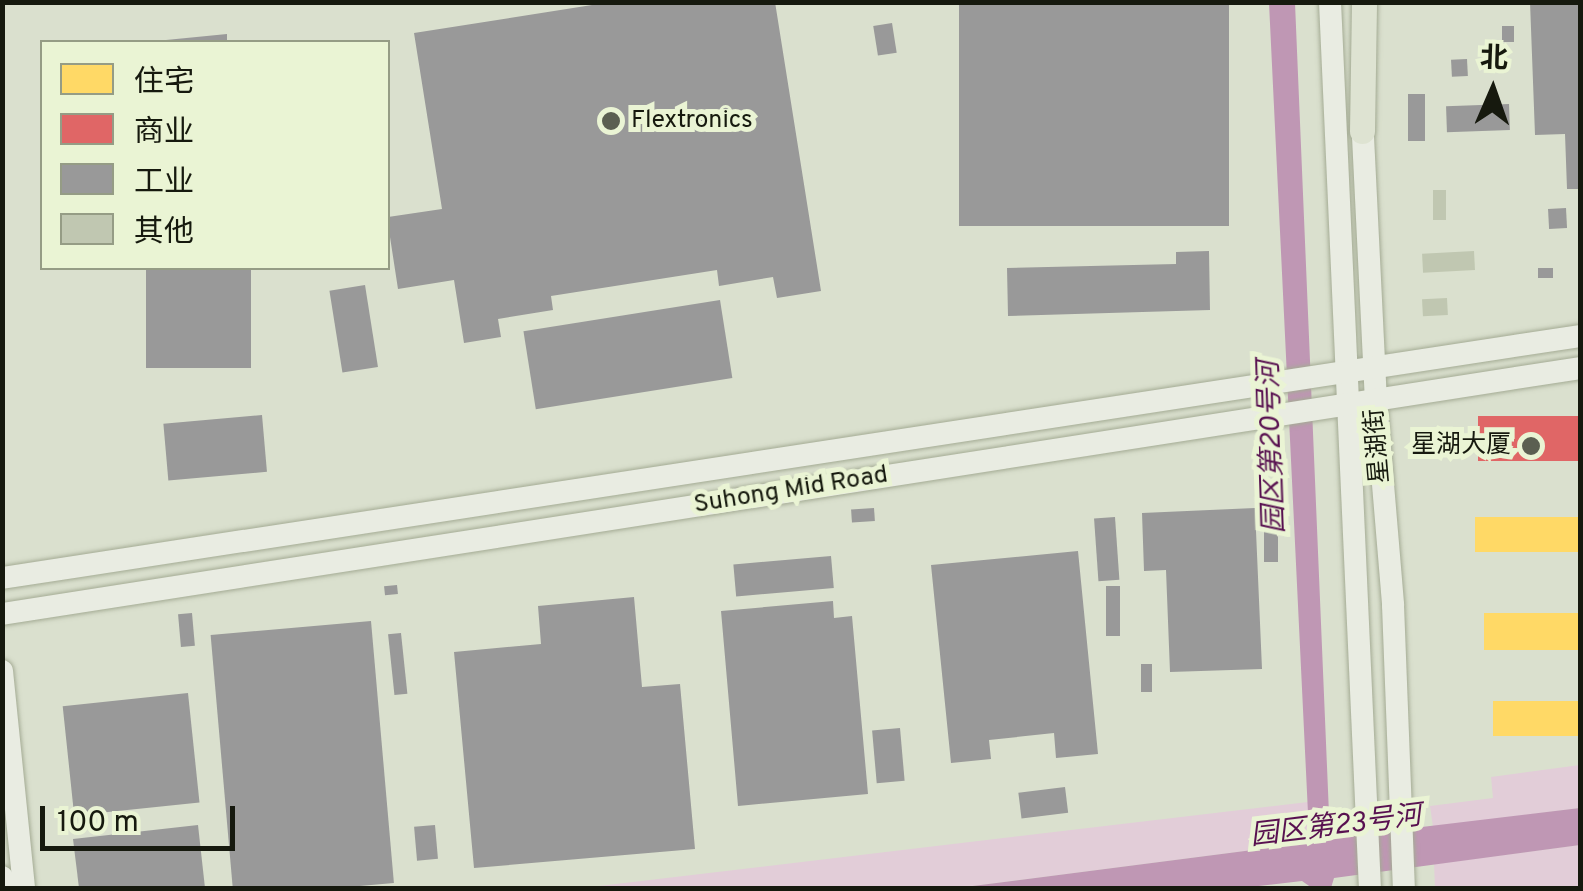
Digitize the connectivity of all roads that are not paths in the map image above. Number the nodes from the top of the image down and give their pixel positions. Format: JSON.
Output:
{"nodes":[{"id":1,"x":1330,"y":2,"type":"edge"},
{"id":2,"x":1356,"y":2,"type":"edge"},
{"id":3,"x":1364,"y":2,"type":"edge"},
{"id":4,"x":1362,"y":131,"type":"junction"},
{"id":5,"x":1580,"y":336,"type":"edge"},
{"id":6,"x":1374,"y":366,"type":"junction"},
{"id":7,"x":1580,"y":368,"type":"edge"},
{"id":8,"x":1347,"y":369,"type":"junction"},
{"id":9,"x":1376,"y":401,"type":"junction"},
{"id":10,"x":1350,"y":404,"type":"junction"},
{"id":11,"x":2,"y":578,"type":"edge"},
{"id":12,"x":2,"y":614,"type":"edge"},
{"id":13,"x":2,"y":670,"type":"edge"},
{"id":14,"x":2,"y":876,"type":"edge"},
{"id":15,"x":1404,"y":879,"type":"edge"},
{"id":16,"x":1370,"y":881,"type":"edge"},
{"id":17,"x":4,"y":888,"type":"edge"},
{"id":18,"x":24,"y":888,"type":"edge"}],
"edges":[{"from":1,"to":8,"type":"main road","name":"星湖街"},
{"from":2,"to":4,"type":"main road","name":"星湖街"},
{"from":3,"to":4,"type":"highway"},
{"from":4,"to":6,"type":"main road","name":"星湖街"},
{"from":5,"to":6,"type":"main road","name":"Suhong Mid Road"},
{"from":6,"to":8,"type":"main road","name":"Suhong Mid Road"},
{"from":6,"to":9,"type":"main road","name":"星湖街"},
{"from":7,"to":9,"type":"main road","name":"Suhong Mid Road"},
{"from":8,"to":10,"type":"main road","name":"星湖街"},
{"from":8,"to":11,"type":"main road","name":"Suhong Mid Road"},
{"from":9,"to":10,"type":"main road","name":"Suhong Mid Road"},
{"from":9,"to":15,"type":"main road","name":"星湖街"},
{"from":10,"to":12,"type":"main road","name":"Suhong Mid Road"},
{"from":10,"to":16,"type":"main road","name":"星湖街"},
{"from":13,"to":18,"type":"main road"},
{"from":14,"to":17,"type":"main road"}]}
